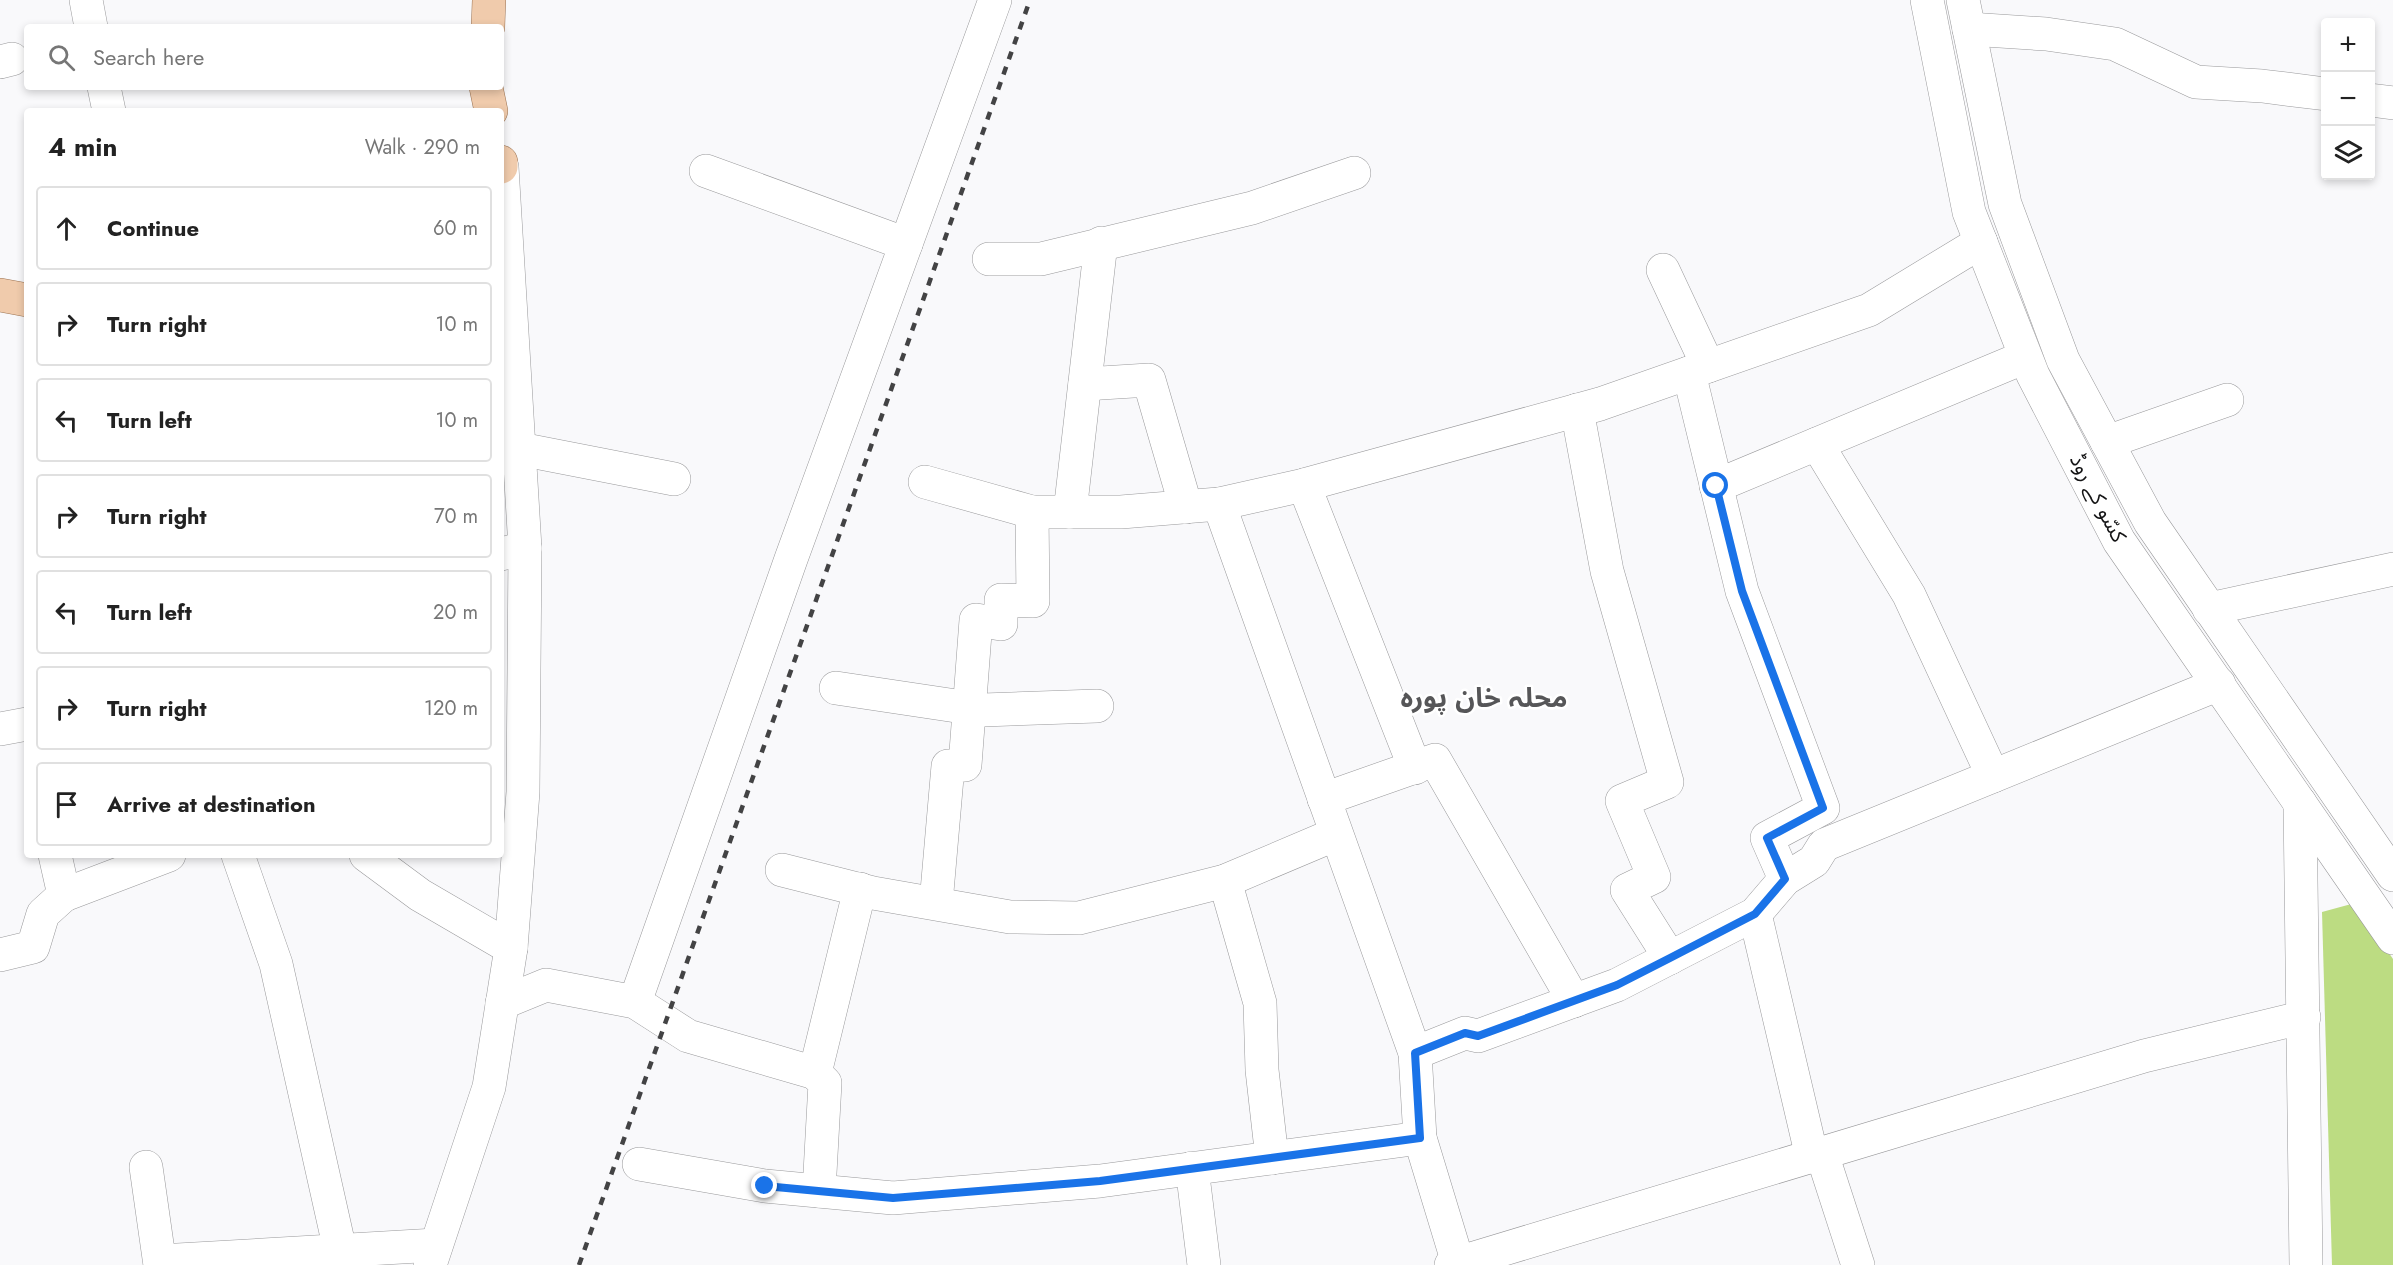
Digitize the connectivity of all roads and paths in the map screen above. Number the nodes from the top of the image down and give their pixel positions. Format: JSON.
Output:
{"nodes":[{"id":1,"x":86,"y":0,"type":"edge"},
{"id":2,"x":489,"y":0,"type":"edge"},
{"id":3,"x":995,"y":0,"type":"edge"},
{"id":4,"x":1927,"y":0,"type":"edge"},
{"id":5,"x":1966,"y":15,"type":"edge"},
{"id":6,"x":90,"y":24,"type":"edge"},
{"id":7,"x":488,"y":24,"type":"edge"},
{"id":8,"x":105,"y":90,"type":"edge"},
{"id":9,"x":486,"y":90,"type":"edge"},
{"id":10,"x":2321,"y":93,"type":"edge"},
{"id":11,"x":2375,"y":101,"type":"edge"},
{"id":12,"x":2393,"y":103,"type":"edge"},
{"id":13,"x":108,"y":108,"type":"edge"},
{"id":14,"x":490,"y":108,"type":"edge"},
{"id":15,"x":706,"y":171,"type":"dead end"},
{"id":16,"x":1354,"y":173,"type":"dead end"},
{"id":17,"x":504,"y":210,"type":"edge"},
{"id":18,"x":1981,"y":242,"type":"junction"},
{"id":19,"x":906,"y":243,"type":"junction"},
{"id":20,"x":1101,"y":243,"type":"junction"},
{"id":21,"x":988,"y":258,"type":"dead end"},
{"id":22,"x":1663,"y":270,"type":"dead end"},
{"id":23,"x":0,"y":295,"type":"edge"},
{"id":24,"x":24,"y":299,"type":"edge"},
{"id":25,"x":2025,"y":357,"type":"junction"},
{"id":26,"x":1698,"y":369,"type":"junction"},
{"id":27,"x":1085,"y":384,"type":"junction"},
{"id":28,"x":2227,"y":400,"type":"dead end"},
{"id":29,"x":1577,"y":410,"type":"junction"},
{"id":30,"x":2107,"y":442,"type":"junction"},
{"id":31,"x":1817,"y":444,"type":"junction"},
{"id":32,"x":520,"y":449,"type":"junction"},
{"id":33,"x":674,"y":478,"type":"dead end"},
{"id":34,"x":925,"y":482,"type":"dead end"},
{"id":35,"x":1304,"y":485,"type":"junction"},
{"id":36,"x":1716,"y":486,"type":"junction"},
{"id":37,"x":1219,"y":504,"type":"junction"},
{"id":38,"x":1186,"y":507,"type":"junction"},
{"id":39,"x":1032,"y":512,"type":"junction"},
{"id":40,"x":1070,"y":512,"type":"junction"},
{"id":41,"x":513,"y":551,"type":"edge"},
{"id":42,"x":2393,"y":569,"type":"edge"},
{"id":43,"x":2210,"y":609,"type":"junction"},
{"id":44,"x":2219,"y":684,"type":"junction"},
{"id":45,"x":836,"y":688,"type":"dead end"},
{"id":46,"x":1097,"y":706,"type":"dead end"},
{"id":47,"x":968,"y":708,"type":"junction"},
{"id":48,"x":24,"y":725,"type":"edge"},
{"id":49,"x":0,"y":729,"type":"edge"},
{"id":50,"x":1414,"y":768,"type":"junction"},
{"id":51,"x":1993,"y":776,"type":"junction"},
{"id":52,"x":1324,"y":799,"type":"junction"},
{"id":53,"x":2300,"y":803,"type":"junction"},
{"id":54,"x":1336,"y":834,"type":"junction"},
{"id":55,"x":56,"y":858,"type":"edge"},
{"id":56,"x":161,"y":858,"type":"edge"},
{"id":57,"x":239,"y":858,"type":"edge"},
{"id":58,"x":370,"y":858,"type":"edge"},
{"id":59,"x":782,"y":870,"type":"dead end"},
{"id":60,"x":2393,"y":875,"type":"edge"},
{"id":61,"x":1785,"y":879,"type":"junction"},
{"id":62,"x":1225,"y":881,"type":"junction"},
{"id":63,"x":860,"y":889,"type":"junction"},
{"id":64,"x":64,"y":895,"type":"junction"},
{"id":65,"x":936,"y":903,"type":"junction"},
{"id":66,"x":1755,"y":914,"type":"junction"},
{"id":67,"x":2393,"y":938,"type":"edge"},
{"id":68,"x":511,"y":948,"type":"junction"},
{"id":69,"x":0,"y":955,"type":"edge"},
{"id":70,"x":1670,"y":958,"type":"junction"},
{"id":71,"x":1574,"y":1001,"type":"junction"},
{"id":72,"x":635,"y":1002,"type":"junction"},
{"id":73,"x":502,"y":1003,"type":"junction"},
{"id":74,"x":2304,"y":1017,"type":"junction"},
{"id":75,"x":1415,"y":1053,"type":"junction"},
{"id":76,"x":815,"y":1073,"type":"junction"},
{"id":77,"x":1420,"y":1138,"type":"junction"},
{"id":78,"x":1817,"y":1156,"type":"junction"},
{"id":79,"x":1272,"y":1158,"type":"junction"},
{"id":80,"x":639,"y":1164,"type":"dead end"},
{"id":81,"x":146,"y":1167,"type":"dead end"},
{"id":82,"x":1192,"y":1168,"type":"junction"},
{"id":83,"x":819,"y":1191,"type":"junction"},
{"id":84,"x":340,"y":1250,"type":"junction"},
{"id":85,"x":434,"y":1255,"type":"edge"},
{"id":86,"x":160,"y":1263,"type":"edge"},
{"id":87,"x":1455,"y":1264,"type":"edge"},
{"id":88,"x":1204,"y":1265,"type":"edge"},
{"id":89,"x":1858,"y":1265,"type":"edge"},
{"id":90,"x":2306,"y":1265,"type":"edge"}],
"edges":[{"from":1,"to":6,"type":"street"},
{"from":2,"to":7,"type":"main road"},
{"from":3,"to":19,"type":"street"},
{"from":4,"to":18,"type":"street","name":"کسّو کے روڈ"},
{"from":5,"to":10,"type":"street"},
{"from":5,"to":30,"type":"street","name":"کسّو کے روڈ"},
{"from":8,"to":13,"type":"street"},
{"from":9,"to":14,"type":"main road"},
{"from":11,"to":12,"type":"street"},
{"from":15,"to":19,"type":"street"},
{"from":16,"to":20,"type":"street"},
{"from":17,"to":32,"type":"street"},
{"from":18,"to":25,"type":"street","name":"کسّو کے روڈ"},
{"from":18,"to":26,"type":"street"},
{"from":19,"to":72,"type":"street"},
{"from":20,"to":21,"type":"street"},
{"from":20,"to":27,"type":"street"},
{"from":22,"to":26,"type":"street"},
{"from":23,"to":24,"type":"main road"},
{"from":25,"to":31,"type":"street"},
{"from":25,"to":44,"type":"street","name":"کسّو کے روڈ"},
{"from":26,"to":29,"type":"street"},
{"from":26,"to":36,"type":"street"},
{"from":27,"to":38,"type":"street"},
{"from":27,"to":40,"type":"street"},
{"from":28,"to":30,"type":"street"},
{"from":29,"to":35,"type":"street"},
{"from":29,"to":70,"type":"street"},
{"from":30,"to":43,"type":"street","name":"کسّو کے روڈ"},
{"from":31,"to":36,"type":"street"},
{"from":31,"to":51,"type":"street"},
{"from":32,"to":33,"type":"street"},
{"from":32,"to":41,"type":"street"},
{"from":34,"to":39,"type":"street"},
{"from":35,"to":37,"type":"street"},
{"from":35,"to":50,"type":"street"},
{"from":36,"to":61,"type":"street"},
{"from":37,"to":38,"type":"street"},
{"from":37,"to":52,"type":"street"},
{"from":38,"to":40,"type":"street"},
{"from":39,"to":40,"type":"street"},
{"from":39,"to":47,"type":"street"},
{"from":41,"to":68,"type":"street"},
{"from":42,"to":43,"type":"street"},
{"from":43,"to":60,"type":"street","name":"کسّو کے روڈ"},
{"from":44,"to":51,"type":"street"},
{"from":44,"to":53,"type":"street","name":"کسّو کے روڈ"},
{"from":45,"to":47,"type":"street"},
{"from":46,"to":47,"type":"street"},
{"from":47,"to":65,"type":"street"},
{"from":48,"to":49,"type":"street"},
{"from":50,"to":52,"type":"street"},
{"from":50,"to":71,"type":"street"},
{"from":51,"to":61,"type":"street"},
{"from":52,"to":54,"type":"street"},
{"from":53,"to":67,"type":"street","name":"کسّو کے روڈ"},
{"from":53,"to":74,"type":"street"},
{"from":54,"to":62,"type":"street"},
{"from":54,"to":75,"type":"street"},
{"from":55,"to":64,"type":"street"},
{"from":56,"to":64,"type":"street"},
{"from":57,"to":84,"type":"street"},
{"from":58,"to":68,"type":"street"},
{"from":59,"to":63,"type":"street"},
{"from":61,"to":66,"type":"street"},
{"from":62,"to":65,"type":"street"},
{"from":62,"to":79,"type":"street"},
{"from":63,"to":65,"type":"street"},
{"from":63,"to":76,"type":"street"},
{"from":64,"to":69,"type":"street"},
{"from":66,"to":70,"type":"street"},
{"from":66,"to":78,"type":"street"},
{"from":68,"to":73,"type":"street"},
{"from":70,"to":71,"type":"street"},
{"from":71,"to":75,"type":"street"},
{"from":72,"to":73,"type":"street"},
{"from":72,"to":76,"type":"street"},
{"from":73,"to":85,"type":"street"},
{"from":74,"to":78,"type":"street"},
{"from":74,"to":90,"type":"street"},
{"from":75,"to":77,"type":"street"},
{"from":76,"to":83,"type":"street"},
{"from":77,"to":79,"type":"street"},
{"from":77,"to":87,"type":"street"},
{"from":78,"to":87,"type":"street"},
{"from":78,"to":89,"type":"street"},
{"from":79,"to":82,"type":"street"},
{"from":80,"to":83,"type":"street"},
{"from":81,"to":86,"type":"street"},
{"from":82,"to":83,"type":"street"},
{"from":82,"to":88,"type":"street"},
{"from":84,"to":85,"type":"street"},
{"from":84,"to":86,"type":"street"}]}
